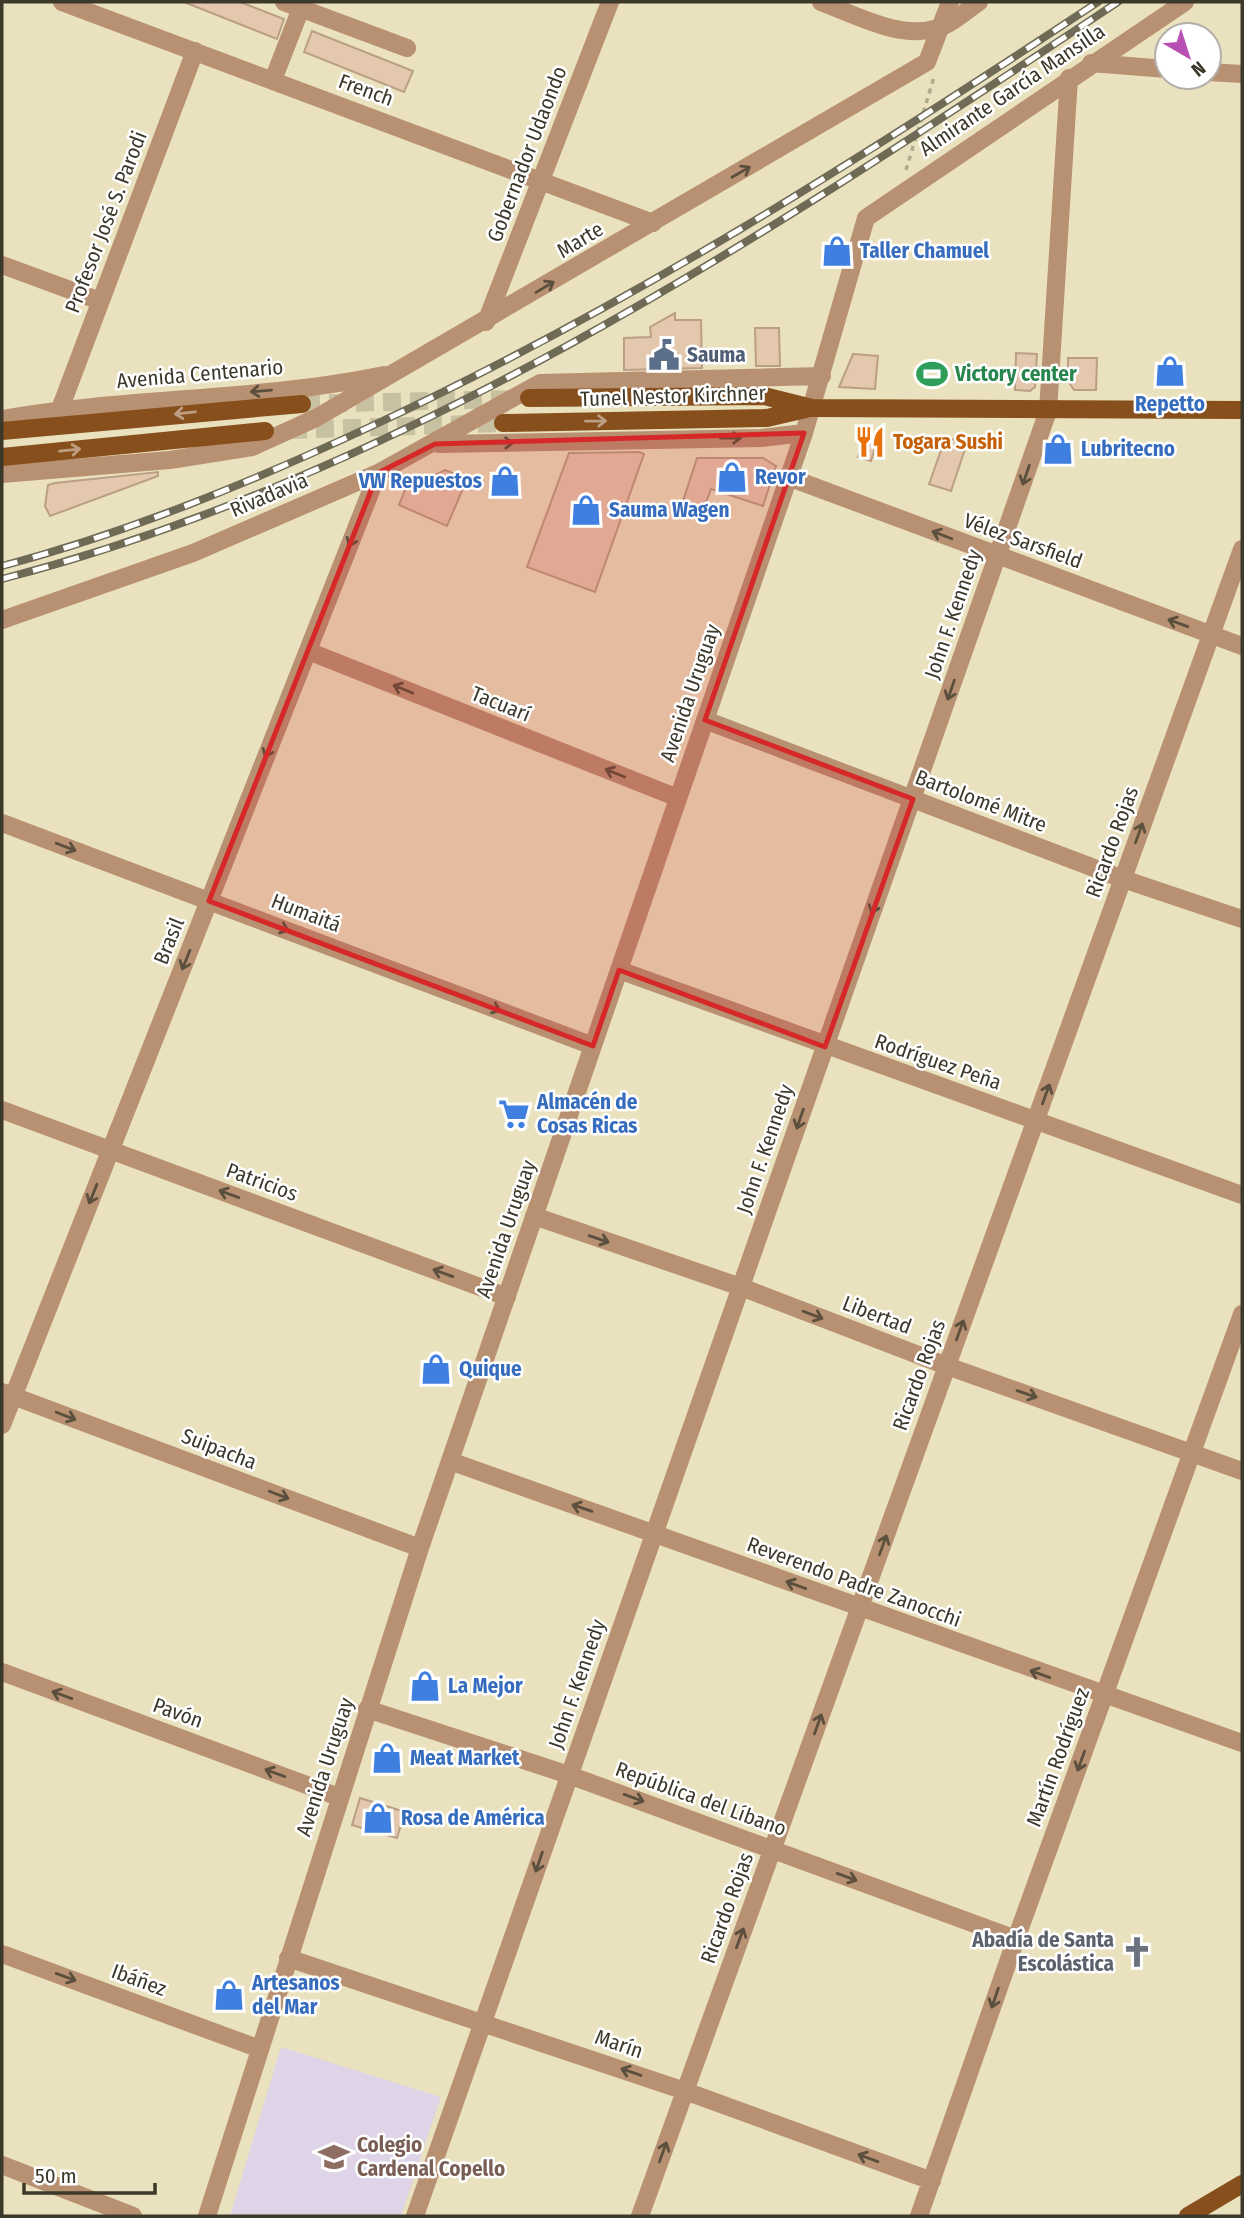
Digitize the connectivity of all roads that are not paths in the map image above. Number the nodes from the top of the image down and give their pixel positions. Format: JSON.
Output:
{"nodes":[{"id":1,"x":62,"y":2,"type":"edge"},
{"id":2,"x":284,"y":2,"type":"edge"},
{"id":3,"x":610,"y":2,"type":"edge"},
{"id":4,"x":821,"y":2,"type":"edge"},
{"id":5,"x":950,"y":2,"type":"edge"},
{"id":6,"x":979,"y":2,"type":"edge"},
{"id":7,"x":1185,"y":2,"type":"edge"},
{"id":8,"x":301,"y":8,"type":"junction"},
{"id":9,"x":940,"y":28,"type":"junction"},
{"id":10,"x":408,"y":48,"type":"dead end"},
{"id":11,"x":195,"y":51,"type":"junction"},
{"id":12,"x":1091,"y":63,"type":"junction"},
{"id":13,"x":1153,"y":68,"type":"edge"},
{"id":14,"x":1223,"y":73,"type":"edge"},
{"id":15,"x":1242,"y":74,"type":"edge"},
{"id":16,"x":1069,"y":78,"type":"junction"},
{"id":17,"x":273,"y":80,"type":"junction"},
{"id":18,"x":542,"y":180,"type":"junction"},
{"id":19,"x":866,"y":218,"type":"joint"},
{"id":20,"x":653,"y":223,"type":"junction"},
{"id":21,"x":2,"y":265,"type":"edge"},
{"id":22,"x":100,"y":301,"type":"junction"},
{"id":23,"x":486,"y":322,"type":"junction"},
{"id":24,"x":401,"y":371,"type":"junction"},
{"id":25,"x":822,"y":376,"type":"junction"},
{"id":26,"x":304,"y":396,"type":"junction"},
{"id":27,"x":529,"y":398,"type":"tunnel mouth"},
{"id":28,"x":811,"y":408,"type":"junction"},
{"id":29,"x":60,"y":409,"type":"junction"},
{"id":30,"x":1242,"y":410,"type":"edge"},
{"id":31,"x":1048,"y":411,"type":"junction"},
{"id":32,"x":316,"y":418,"type":"junction"},
{"id":33,"x":2,"y":419,"type":"edge"},
{"id":34,"x":503,"y":423,"type":"tunnel mouth"},
{"id":35,"x":265,"y":430,"type":"dead end"},
{"id":36,"x":2,"y":431,"type":"edge"},
{"id":37,"x":804,"y":433,"type":"junction"},
{"id":38,"x":435,"y":444,"type":"junction"},
{"id":39,"x":2,"y":457,"type":"edge"},
{"id":40,"x":378,"y":473,"type":"junction"},
{"id":41,"x":2,"y":474,"type":"edge"},
{"id":42,"x":788,"y":477,"type":"junction"},
{"id":43,"x":1242,"y":549,"type":"edge"},
{"id":44,"x":998,"y":556,"type":"junction"},
{"id":45,"x":2,"y":620,"type":"edge"},
{"id":46,"x":1212,"y":635,"type":"junction"},
{"id":47,"x":1242,"y":646,"type":"edge"},
{"id":48,"x":308,"y":651,"type":"junction"},
{"id":49,"x":705,"y":720,"type":"junction"},
{"id":50,"x":678,"y":798,"type":"junction"},
{"id":51,"x":912,"y":799,"type":"junction"},
{"id":52,"x":2,"y":823,"type":"edge"},
{"id":53,"x":1123,"y":879,"type":"junction"},
{"id":54,"x":209,"y":901,"type":"junction"},
{"id":55,"x":1242,"y":919,"type":"edge"},
{"id":56,"x":619,"y":970,"type":"junction"},
{"id":57,"x":593,"y":1046,"type":"junction"},
{"id":58,"x":825,"y":1047,"type":"junction"},
{"id":59,"x":2,"y":1110,"type":"edge"},
{"id":60,"x":1036,"y":1120,"type":"junction"},
{"id":61,"x":110,"y":1150,"type":"junction"},
{"id":62,"x":1242,"y":1195,"type":"edge"},
{"id":63,"x":534,"y":1216,"type":"junction"},
{"id":64,"x":741,"y":1287,"type":"junction"},
{"id":65,"x":507,"y":1297,"type":"junction"},
{"id":66,"x":1242,"y":1314,"type":"edge"},
{"id":67,"x":947,"y":1366,"type":"junction"},
{"id":68,"x":8,"y":1394,"type":"edge"},
{"id":69,"x":2,"y":1425,"type":"edge"},
{"id":70,"x":1192,"y":1452,"type":"junction"},
{"id":71,"x":450,"y":1461,"type":"junction"},
{"id":72,"x":1242,"y":1471,"type":"edge"},
{"id":73,"x":654,"y":1533,"type":"junction"},
{"id":74,"x":420,"y":1548,"type":"junction"},
{"id":75,"x":860,"y":1609,"type":"junction"},
{"id":76,"x":2,"y":1672,"type":"edge"},
{"id":77,"x":1104,"y":1697,"type":"junction"},
{"id":78,"x":367,"y":1710,"type":"junction"},
{"id":79,"x":1242,"y":1743,"type":"edge"},
{"id":80,"x":569,"y":1775,"type":"junction"},
{"id":81,"x":339,"y":1797,"type":"junction"},
{"id":82,"x":772,"y":1849,"type":"junction"},
{"id":83,"x":1016,"y":1939,"type":"junction"},
{"id":84,"x":2,"y":1954,"type":"edge"},
{"id":85,"x":288,"y":1958,"type":"junction"},
{"id":86,"x":483,"y":2021,"type":"junction"},
{"id":87,"x":260,"y":2049,"type":"junction"},
{"id":88,"x":685,"y":2091,"type":"junction"},
{"id":89,"x":2,"y":2165,"type":"edge"},
{"id":90,"x":932,"y":2181,"type":"junction"},
{"id":91,"x":1242,"y":2184,"type":"edge"},
{"id":92,"x":133,"y":2216,"type":"edge"},
{"id":93,"x":207,"y":2216,"type":"edge"},
{"id":94,"x":415,"y":2216,"type":"edge"},
{"id":95,"x":640,"y":2216,"type":"edge"},
{"id":96,"x":919,"y":2216,"type":"edge"},
{"id":97,"x":1188,"y":2216,"type":"edge"}],
"edges":[{"from":1,"to":11,"type":"street","name":"French"},
{"from":2,"to":8,"type":"street"},
{"from":3,"to":18,"type":"street","name":"Gobernador Udaondo"},
{"from":4,"to":9,"type":"street"},
{"from":5,"to":9,"type":"street"},
{"from":6,"to":9,"type":"street"},
{"from":7,"to":12,"type":"street","name":"Almirante García Mansilla"},
{"from":8,"to":10,"type":"street"},
{"from":8,"to":17,"type":"street"},
{"from":20,"to":9,"type":"street","name":"Marte","one_way":true},
{"from":11,"to":17,"type":"street","name":"French"},
{"from":11,"to":22,"type":"street","name":"Profesor José S. Parodi"},
{"from":12,"to":13,"type":"street"},
{"from":12,"to":16,"type":"street","name":"Almirante García Mansilla"},
{"from":14,"to":15,"type":"street"},
{"from":16,"to":19,"type":"street","name":"Almirante García Mansilla"},
{"from":16,"to":31,"type":"street","name":"John F. Kennedy"},
{"from":17,"to":18,"type":"street","name":"French"},
{"from":18,"to":20,"type":"street","name":"French"},
{"from":18,"to":23,"type":"street","name":"Gobernador Udaondo"},
{"from":19,"to":25,"type":"street","name":"Avenida Uruguay"},
{"from":23,"to":20,"type":"street","name":"Marte","one_way":true},
{"from":21,"to":22,"type":"street"},
{"from":22,"to":29,"type":"street","name":"Profesor José S. Parodi"},
{"from":23,"to":24,"type":"street","name":"Marte"},
{"from":24,"to":26,"type":"street","name":"Avenida Centenario"},
{"from":24,"to":32,"type":"street","name":"Marte"},
{"from":25,"to":28,"type":"street","name":"Avenida Uruguay"},
{"from":25,"to":38,"type":"street","name":"Rivadavia"},
{"from":26,"to":29,"type":"street","name":"Avenida Centenario","one_way":true},
{"from":26,"to":32,"type":"street"},
{"from":26,"to":36,"type":"main road","one_way":true},
{"from":27,"to":28,"type":"main road","name":"Tunel Nestor Kirchner"},
{"from":28,"to":31,"type":"main road"},
{"from":34,"to":28,"type":"main road","name":"Tunel Nestor Kirchner","one_way":true},
{"from":28,"to":37,"type":"street","name":"Avenida Uruguay"},
{"from":29,"to":33,"type":"street","name":"Avenida Centenario"},
{"from":30,"to":31,"type":"main road"},
{"from":31,"to":44,"type":"street","name":"John F. Kennedy","one_way":true},
{"from":32,"to":41,"type":"street","name":"Marte"},
{"from":39,"to":35,"type":"main road","one_way":true},
{"from":38,"to":37,"type":"street","one_way":true},
{"from":37,"to":42,"type":"street","name":"Avenida Uruguay"},
{"from":38,"to":40,"type":"street","name":"Rivadavia"},
{"from":40,"to":45,"type":"street","name":"Rivadavia"},
{"from":40,"to":48,"type":"street","name":"Brasil","one_way":true},
{"from":44,"to":42,"type":"street","name":"Vélez Sarsfield","one_way":true},
{"from":42,"to":49,"type":"street","name":"Avenida Uruguay"},
{"from":43,"to":46,"type":"street","name":"Ricardo Rojas"},
{"from":46,"to":44,"type":"street","name":"Vélez Sarsfield","one_way":true},
{"from":44,"to":51,"type":"street","name":"John F. Kennedy","one_way":true},
{"from":46,"to":47,"type":"street","name":"Vélez Sarsfield"},
{"from":53,"to":46,"type":"street","name":"Ricardo Rojas","one_way":true},
{"from":50,"to":48,"type":"street","name":"Tacuarí","one_way":true},
{"from":48,"to":54,"type":"street","name":"Brasil","one_way":true},
{"from":49,"to":50,"type":"street","name":"Avenida Uruguay"},
{"from":49,"to":51,"type":"street","name":"Bartolomé Mitre"},
{"from":50,"to":56,"type":"street","name":"Avenida Uruguay"},
{"from":51,"to":53,"type":"street","name":"Bartolomé Mitre"},
{"from":51,"to":58,"type":"street","name":"John F. Kennedy","one_way":true},
{"from":52,"to":54,"type":"street","name":"Humaitá","one_way":true},
{"from":53,"to":55,"type":"street","name":"Bartolomé Mitre"},
{"from":60,"to":53,"type":"street","name":"Ricardo Rojas","one_way":true},
{"from":54,"to":57,"type":"street","name":"Humaitá","one_way":true},
{"from":54,"to":61,"type":"street","name":"Brasil","one_way":true},
{"from":56,"to":57,"type":"street","name":"Avenida Uruguay"},
{"from":56,"to":58,"type":"street","name":"Rodríguez Peña"},
{"from":57,"to":63,"type":"street","name":"Avenida Uruguay"},
{"from":58,"to":60,"type":"street","name":"Rodríguez Peña"},
{"from":58,"to":64,"type":"street","name":"John F. Kennedy","one_way":true},
{"from":59,"to":61,"type":"street","name":"Patricios"},
{"from":60,"to":62,"type":"street","name":"Rodríguez Peña"},
{"from":67,"to":60,"type":"street","name":"Ricardo Rojas","one_way":true},
{"from":65,"to":61,"type":"street","name":"Patricios","one_way":true},
{"from":61,"to":68,"type":"street","name":"Brasil","one_way":true},
{"from":63,"to":64,"type":"street","name":"Libertad","one_way":true},
{"from":63,"to":65,"type":"street","name":"Avenida Uruguay"},
{"from":64,"to":67,"type":"street","name":"Libertad","one_way":true},
{"from":64,"to":73,"type":"street","name":"John F. Kennedy"},
{"from":65,"to":71,"type":"street","name":"Avenida Uruguay"},
{"from":66,"to":70,"type":"street","name":"Martín Rodríguez"},
{"from":67,"to":70,"type":"street","name":"Libertad","one_way":true},
{"from":75,"to":67,"type":"street","name":"Ricardo Rojas","one_way":true},
{"from":68,"to":69,"type":"street","name":"Brasil"},
{"from":68,"to":74,"type":"street","name":"Suipacha","one_way":true},
{"from":70,"to":72,"type":"street","name":"Libertad"},
{"from":70,"to":77,"type":"street","name":"Martín Rodríguez"},
{"from":73,"to":71,"type":"street","name":"Reverendo Padre Zanocchi","one_way":true},
{"from":71,"to":74,"type":"street","name":"Avenida Uruguay"},
{"from":75,"to":73,"type":"street","name":"Reverendo Padre Zanocchi","one_way":true},
{"from":73,"to":80,"type":"street","name":"John F. Kennedy"},
{"from":74,"to":78,"type":"street","name":"Avenida Uruguay"},
{"from":77,"to":75,"type":"street","name":"Reverendo Padre Zanocchi","one_way":true},
{"from":82,"to":75,"type":"street","name":"Ricardo Rojas","one_way":true},
{"from":81,"to":76,"type":"street","name":"Pavón","one_way":true},
{"from":77,"to":79,"type":"street","name":"Reverendo Padre Zanocchi"},
{"from":77,"to":83,"type":"street","name":"Martín Rodríguez","one_way":true},
{"from":78,"to":80,"type":"street","name":"República del Líbano"},
{"from":78,"to":81,"type":"street","name":"Avenida Uruguay"},
{"from":80,"to":82,"type":"street","name":"República del Líbano","one_way":true},
{"from":80,"to":86,"type":"street","name":"John F. Kennedy","one_way":true},
{"from":81,"to":85,"type":"street","name":"Avenida Uruguay"},
{"from":82,"to":83,"type":"street","name":"República del Líbano","one_way":true},
{"from":88,"to":82,"type":"street","name":"Ricardo Rojas","one_way":true},
{"from":83,"to":90,"type":"street","name":"Martín Rodríguez","one_way":true},
{"from":84,"to":87,"type":"street","name":"Ibáñez","one_way":true},
{"from":85,"to":86,"type":"street","name":"Marín"},
{"from":85,"to":87,"type":"street","name":"Avenida Uruguay"},
{"from":88,"to":86,"type":"street","name":"Marín","one_way":true},
{"from":86,"to":94,"type":"street","name":"John F. Kennedy"},
{"from":87,"to":93,"type":"street","name":"Avenida Uruguay"},
{"from":90,"to":88,"type":"street","name":"Marín","one_way":true},
{"from":95,"to":88,"type":"street","name":"Ricardo Rojas","one_way":true},
{"from":89,"to":92,"type":"street"},
{"from":90,"to":96,"type":"street","name":"Martín Rodríguez"},
{"from":91,"to":97,"type":"main road"}]}
